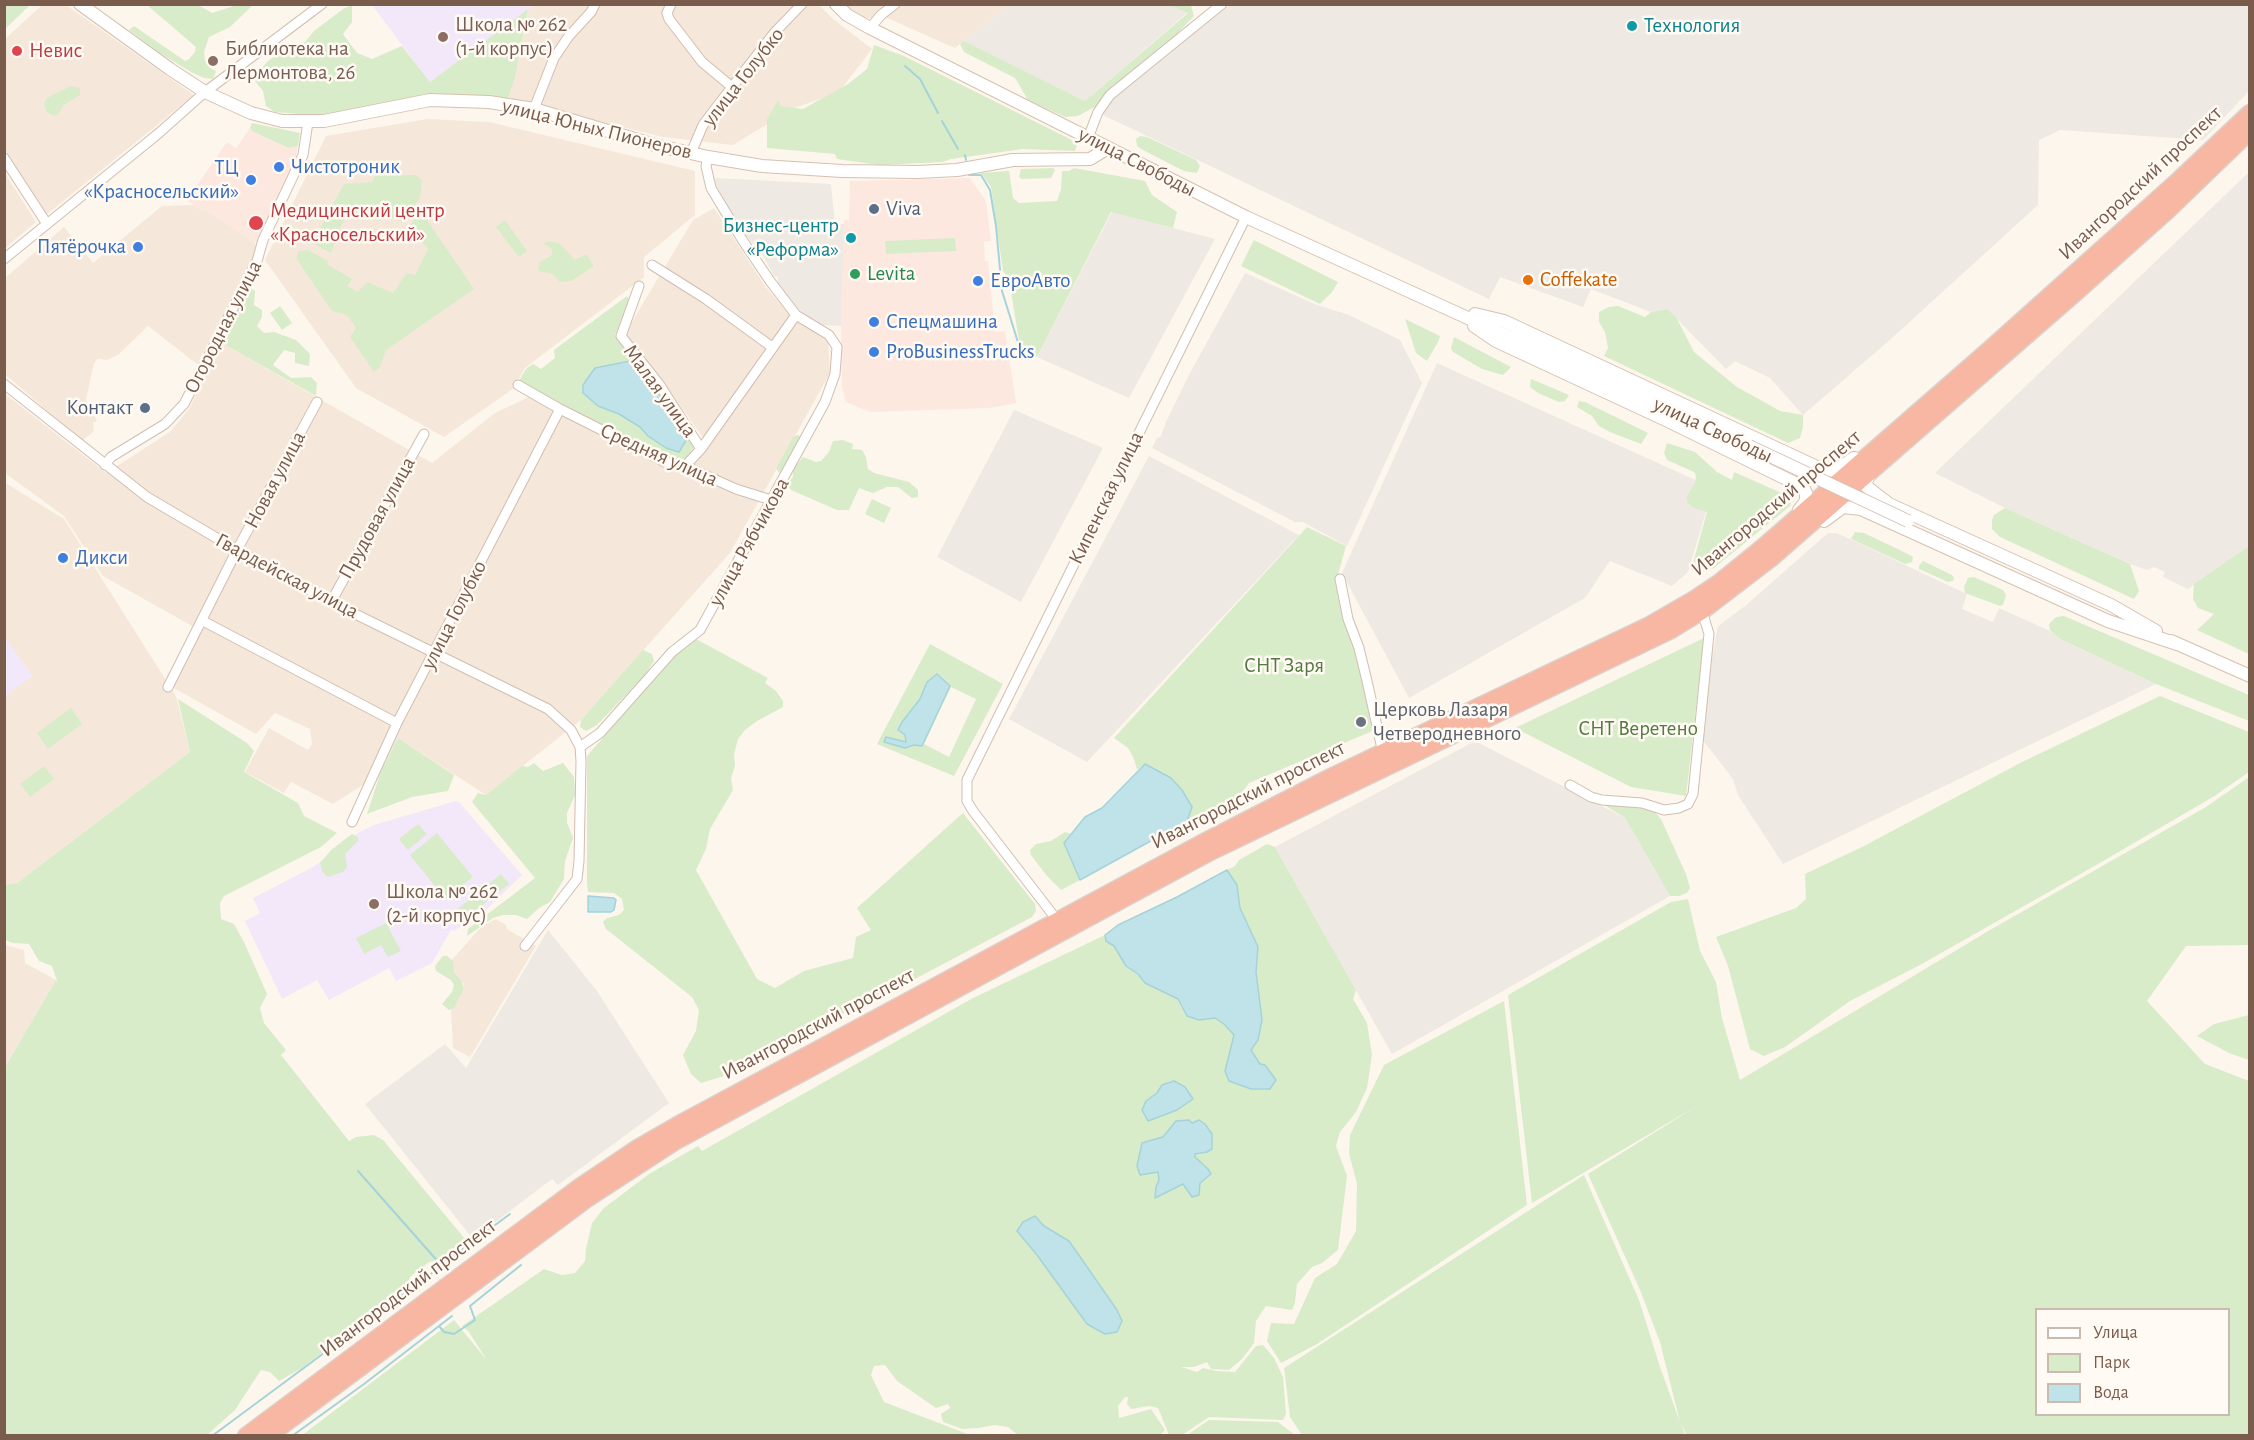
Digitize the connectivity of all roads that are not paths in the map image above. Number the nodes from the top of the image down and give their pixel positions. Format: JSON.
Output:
{"nodes":[{"id":1,"x":80,"y":4,"type":"edge"},
{"id":2,"x":322,"y":4,"type":"edge"},
{"id":3,"x":595,"y":4,"type":"edge"},
{"id":4,"x":802,"y":4,"type":"edge"},
{"id":5,"x":836,"y":4,"type":"edge"},
{"id":6,"x":895,"y":4,"type":"edge"},
{"id":7,"x":1222,"y":4,"type":"edge"},
{"id":8,"x":669,"y":9,"type":"edge"},
{"id":9,"x":870,"y":28,"type":"junction"},
{"id":10,"x":732,"y":87,"type":"junction"},
{"id":11,"x":205,"y":92,"type":"junction"},
{"id":12,"x":534,"y":110,"type":"junction"},
{"id":13,"x":2250,"y":113,"type":"edge"},
{"id":14,"x":308,"y":122,"type":"junction"},
{"id":15,"x":2250,"y":131,"type":"edge"},
{"id":16,"x":1088,"y":138,"type":"junction"},
{"id":17,"x":1108,"y":148,"type":"junction"},
{"id":18,"x":690,"y":153,"type":"junction"},
{"id":19,"x":708,"y":157,"type":"junction"},
{"id":20,"x":4,"y":158,"type":"edge"},
{"id":21,"x":1246,"y":217,"type":"junction"},
{"id":22,"x":47,"y":224,"type":"junction"},
{"id":23,"x":4,"y":259,"type":"edge"},
{"id":24,"x":652,"y":265,"type":"dead end"},
{"id":25,"x":639,"y":286,"type":"dead end"},
{"id":26,"x":1446,"y":306,"type":"junction"},
{"id":27,"x":796,"y":315,"type":"junction"},
{"id":28,"x":772,"y":347,"type":"junction"},
{"id":29,"x":4,"y":384,"type":"edge"},
{"id":30,"x":518,"y":385,"type":"dead end"},
{"id":31,"x":317,"y":402,"type":"dead end"},
{"id":32,"x":560,"y":409,"type":"junction"},
{"id":33,"x":424,"y":434,"type":"dead end"},
{"id":34,"x":701,"y":448,"type":"junction"},
{"id":35,"x":1891,"y":451,"type":"junction"},
{"id":36,"x":1867,"y":457,"type":"junction"},
{"id":37,"x":105,"y":465,"type":"junction"},
{"id":38,"x":685,"y":466,"type":"junction"},
{"id":39,"x":771,"y":500,"type":"junction"},
{"id":40,"x":1787,"y":535,"type":"junction"},
{"id":41,"x":237,"y":550,"type":"junction"},
{"id":42,"x":1340,"y":579,"type":"dead end"},
{"id":43,"x":331,"y":602,"type":"junction"},
{"id":44,"x":1702,"y":611,"type":"junction"},
{"id":45,"x":203,"y":621,"type":"junction"},
{"id":46,"x":2177,"y":644,"type":"junction"},
{"id":47,"x":435,"y":652,"type":"junction"},
{"id":48,"x":2250,"y":676,"type":"edge"},
{"id":49,"x":168,"y":687,"type":"dead end"},
{"id":50,"x":397,"y":723,"type":"junction"},
{"id":51,"x":579,"y":747,"type":"junction"},
{"id":52,"x":1383,"y":753,"type":"junction"},
{"id":53,"x":1570,"y":785,"type":"dead end"},
{"id":54,"x":352,"y":822,"type":"dead end"},
{"id":55,"x":1056,"y":920,"type":"junction"},
{"id":56,"x":525,"y":946,"type":"dead end"},
{"id":57,"x":246,"y":1436,"type":"edge"},
{"id":58,"x":268,"y":1436,"type":"edge"}],
"edges":[{"from":1,"to":11,"type":"main road","name":"улица Юных Пионеров"},
{"from":2,"to":11,"type":"street"},
{"from":3,"to":12,"type":"street"},
{"from":4,"to":10,"type":"street","name":"улица Голубко"},
{"from":5,"to":9,"type":"main road","name":"улица Свободы"},
{"from":6,"to":9,"type":"street"},
{"from":7,"to":16,"type":"street"},
{"from":8,"to":10,"type":"street"},
{"from":9,"to":16,"type":"main road","name":"улица Свободы"},
{"from":10,"to":18,"type":"street","name":"улица Голубко"},
{"from":11,"to":14,"type":"main road","name":"улица Юных Пионеров"},
{"from":11,"to":22,"type":"street"},
{"from":12,"to":14,"type":"main road","name":"улица Юных Пионеров"},
{"from":12,"to":18,"type":"main road","name":"улица Юных Пионеров"},
{"from":13,"to":36,"type":"highway","name":"Ивангородский проспект"},
{"from":14,"to":37,"type":"street","name":"Огородная улица"},
{"from":15,"to":35,"type":"highway","name":"Ивангородский проспект"},
{"from":16,"to":17,"type":"main road","name":"улица Свободы"},
{"from":17,"to":19,"type":"main road","name":"улица Юных Пионеров"},
{"from":17,"to":21,"type":"main road","name":"улица Свободы"},
{"from":18,"to":19,"type":"main road","name":"улица Юных Пионеров"},
{"from":19,"to":27,"type":"street"},
{"from":20,"to":22,"type":"street"},
{"from":21,"to":26,"type":"main road","name":"улица Свободы"},
{"from":21,"to":55,"type":"street","name":"Кипенская улица"},
{"from":22,"to":23,"type":"street"},
{"from":24,"to":28,"type":"street"},
{"from":25,"to":34,"type":"street","name":"Малая улица"},
{"from":26,"to":36,"type":"main road","name":"улица Свободы"},
{"from":26,"to":40,"type":"main road","name":"улица Свободы"},
{"from":26,"to":46,"type":"main road","name":"улица Свободы","bridge":true},
{"from":27,"to":28,"type":"street"},
{"from":27,"to":39,"type":"street","name":"улица Рябчикова"},
{"from":28,"to":34,"type":"street"},
{"from":29,"to":37,"type":"street","name":"Гвардейская улица"},
{"from":30,"to":32,"type":"street","name":"Средняя улица"},
{"from":31,"to":41,"type":"street","name":"Новая улица"},
{"from":32,"to":38,"type":"street","name":"Средняя улица"},
{"from":32,"to":47,"type":"street","name":"улица Голубко"},
{"from":33,"to":43,"type":"street","name":"Прудовая улица"},
{"from":34,"to":38,"type":"street"},
{"from":35,"to":40,"type":"highway","name":"Ивангородский проспект"},
{"from":35,"to":46,"type":"main road","name":"улица Свободы"},
{"from":36,"to":40,"type":"highway","name":"Ивангородский проспект"},
{"from":37,"to":41,"type":"street","name":"Гвардейская улица"},
{"from":38,"to":39,"type":"street","name":"Средняя улица"},
{"from":39,"to":51,"type":"street","name":"улица Рябчикова"},
{"from":40,"to":44,"type":"highway","name":"Ивангородский проспект"},
{"from":40,"to":46,"type":"main road","name":"улица Свободы"},
{"from":40,"to":52,"type":"highway","name":"Ивангородский проспект"},
{"from":41,"to":43,"type":"street","name":"Гвардейская улица"},
{"from":41,"to":45,"type":"street","name":"Новая улица"},
{"from":42,"to":52,"type":"street"},
{"from":43,"to":47,"type":"street","name":"Гвардейская улица"},
{"from":44,"to":53,"type":"street"},
{"from":44,"to":58,"type":"highway","name":"Ивангородский проспект"},
{"from":45,"to":49,"type":"street","name":"Новая улица"},
{"from":45,"to":50,"type":"street"},
{"from":46,"to":48,"type":"main road","name":"улица Свободы"},
{"from":47,"to":50,"type":"street","name":"улица Голубко"},
{"from":47,"to":51,"type":"street","name":"Гвардейская улица"},
{"from":50,"to":54,"type":"street","name":"улица Голубко"},
{"from":51,"to":56,"type":"street"},
{"from":52,"to":55,"type":"highway","name":"Ивангородский проспект"},
{"from":55,"to":57,"type":"highway","name":"Ивангородский проспект"}]}
